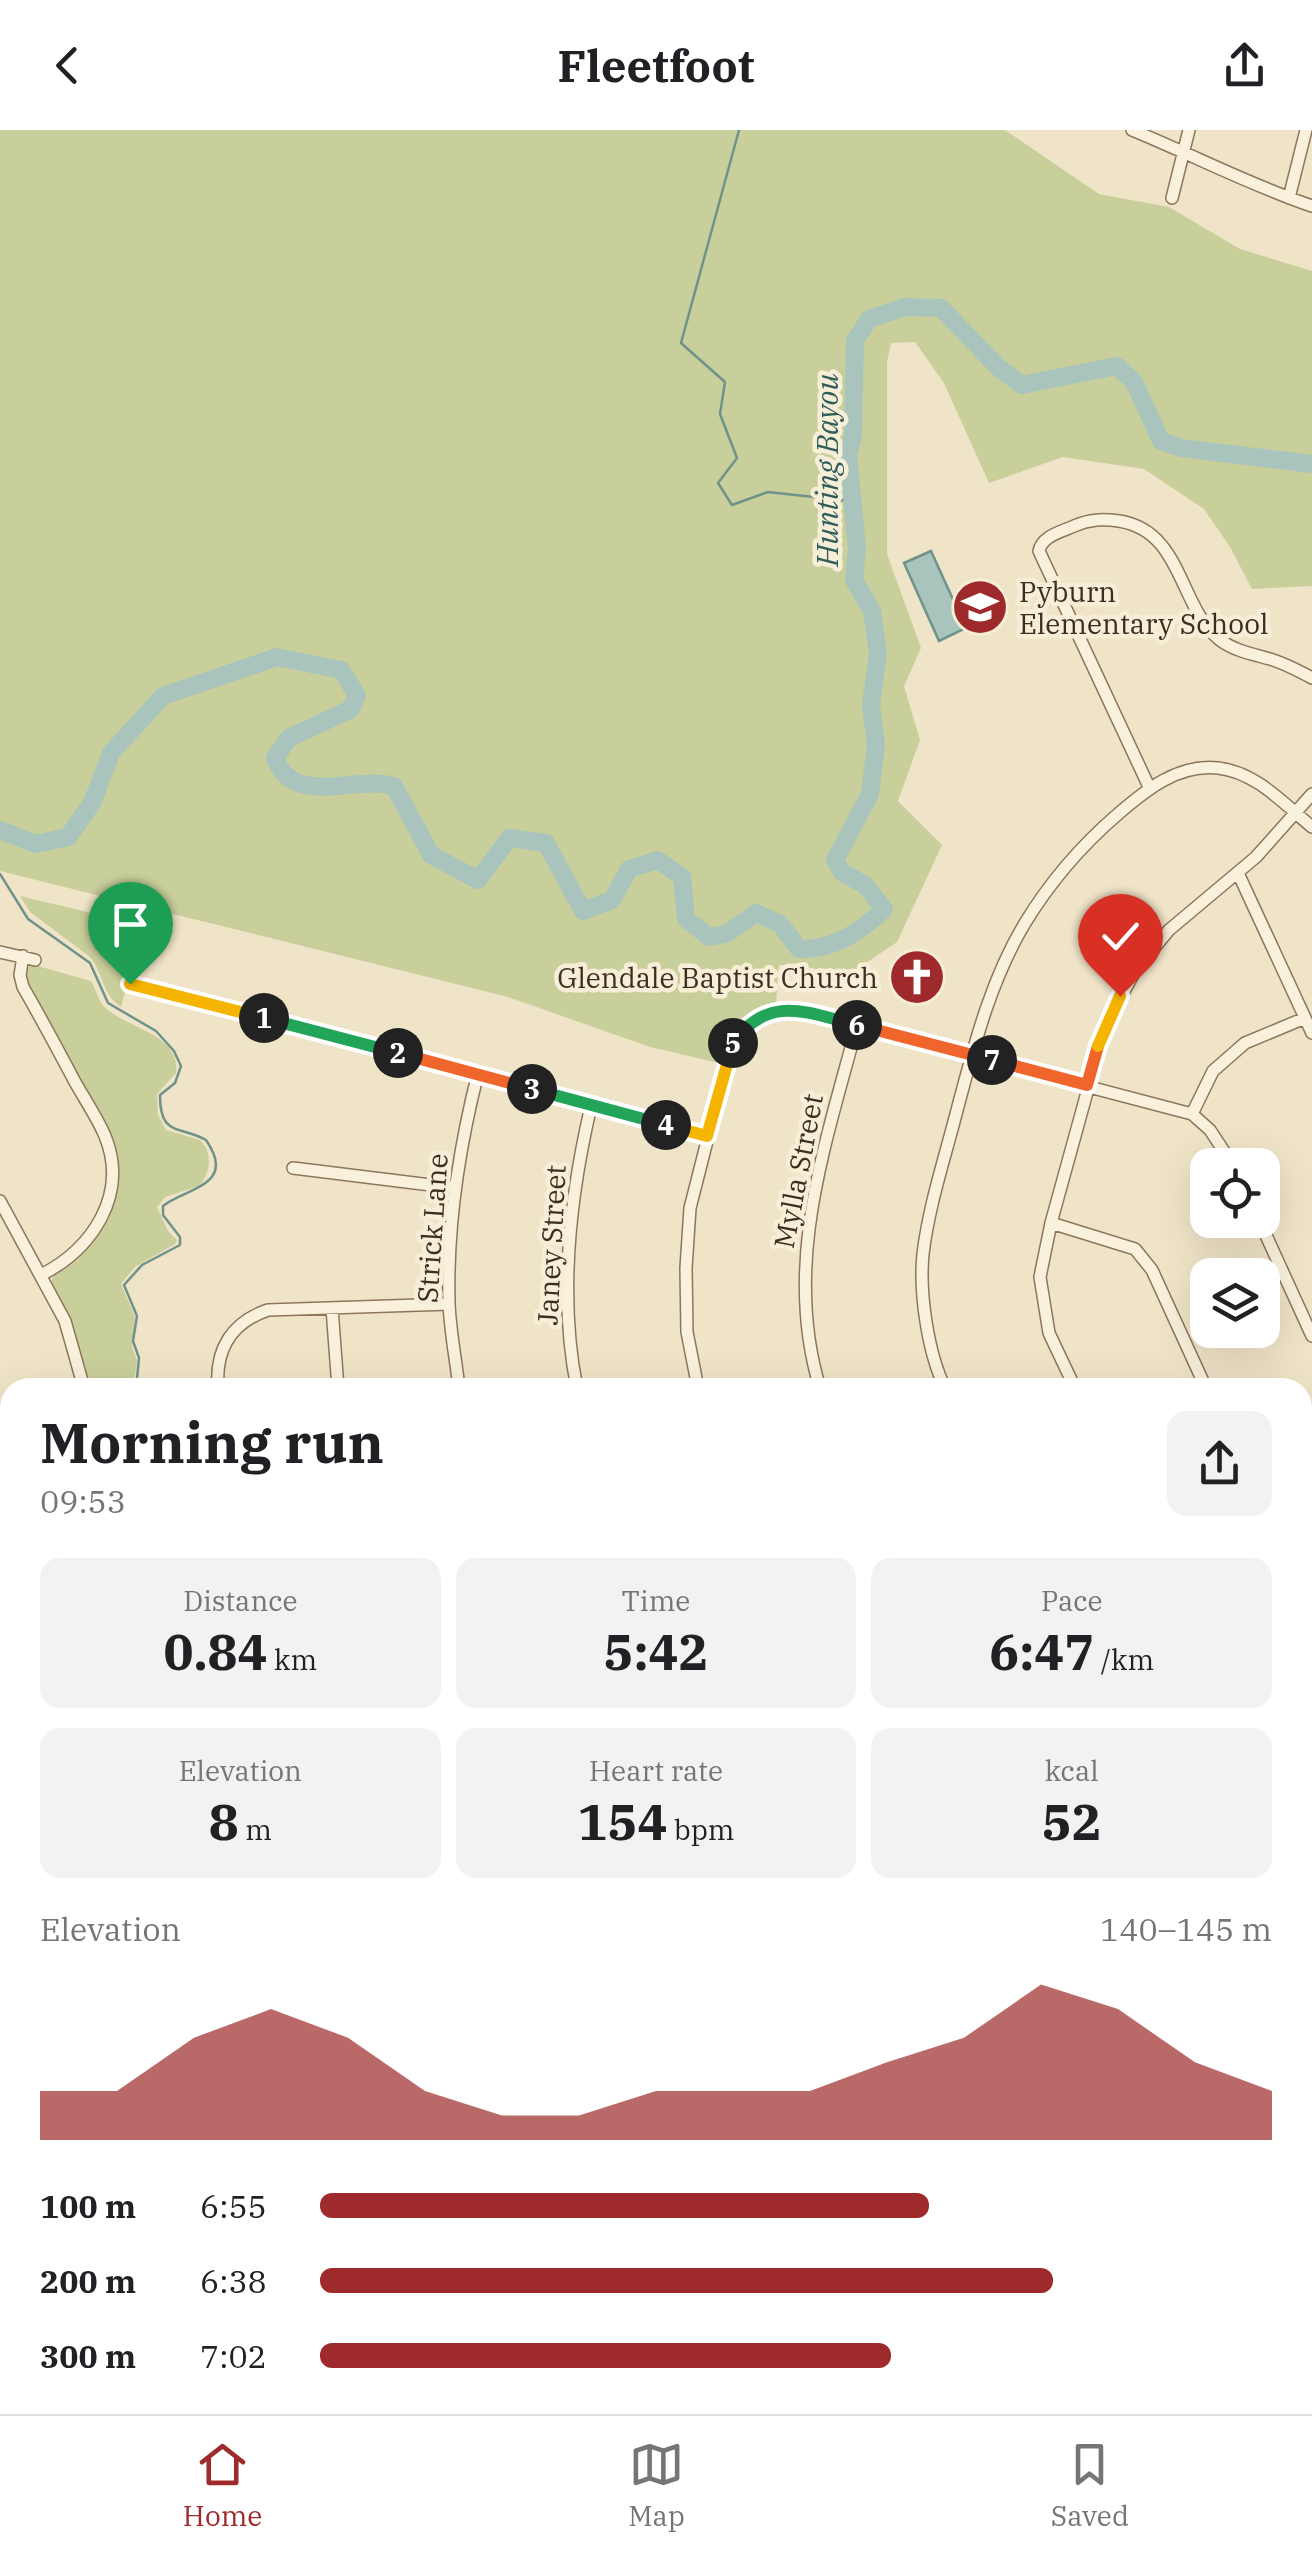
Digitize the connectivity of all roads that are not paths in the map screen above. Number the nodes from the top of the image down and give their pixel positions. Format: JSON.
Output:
{"nodes":[{"id":1,"x":1132,"y":130,"type":"edge"},
{"id":2,"x":1189,"y":130,"type":"edge"},
{"id":3,"x":1306,"y":130,"type":"edge"},
{"id":4,"x":1184,"y":152,"type":"junction"},
{"id":5,"x":1172,"y":198,"type":"dead end"},
{"id":6,"x":1289,"y":198,"type":"junction"},
{"id":7,"x":1312,"y":206,"type":"edge"},
{"id":8,"x":1312,"y":678,"type":"edge"},
{"id":9,"x":1150,"y":790,"type":"junction"},
{"id":10,"x":1312,"y":794,"type":"edge"},
{"id":11,"x":1296,"y":814,"type":"junction"},
{"id":12,"x":1312,"y":827,"type":"edge"},
{"id":13,"x":1238,"y":873,"type":"junction"},
{"id":14,"x":0,"y":952,"type":"edge"},
{"id":15,"x":130,"y":984,"type":"dead end"},
{"id":16,"x":1305,"y":1018,"type":"junction"},
{"id":17,"x":857,"y":1025,"type":"junction"},
{"id":18,"x":1312,"y":1033,"type":"edge"},
{"id":19,"x":972,"y":1055,"type":"junction"},
{"id":20,"x":478,"y":1074,"type":"junction"},
{"id":21,"x":1087,"y":1085,"type":"junction"},
{"id":22,"x":592,"y":1106,"type":"junction"},
{"id":23,"x":1192,"y":1114,"type":"junction"},
{"id":24,"x":707,"y":1136,"type":"junction"},
{"id":25,"x":1221,"y":1148,"type":"edge"},
{"id":26,"x":293,"y":1168,"type":"dead end"},
{"id":27,"x":455,"y":1188,"type":"junction"},
{"id":28,"x":0,"y":1200,"type":"edge"},
{"id":29,"x":1050,"y":1223,"type":"junction"},
{"id":30,"x":1267,"y":1238,"type":"edge"},
{"id":31,"x":41,"y":1275,"type":"junction"},
{"id":32,"x":449,"y":1304,"type":"junction"},
{"id":33,"x":332,"y":1308,"type":"junction"},
{"id":34,"x":1312,"y":1336,"type":"edge"},
{"id":35,"x":81,"y":1378,"type":"edge"},
{"id":36,"x":219,"y":1378,"type":"edge"},
{"id":37,"x":337,"y":1378,"type":"edge"},
{"id":38,"x":458,"y":1378,"type":"edge"},
{"id":39,"x":576,"y":1378,"type":"edge"},
{"id":40,"x":696,"y":1378,"type":"edge"},
{"id":41,"x":818,"y":1378,"type":"edge"},
{"id":42,"x":942,"y":1378,"type":"edge"},
{"id":43,"x":1070,"y":1378,"type":"edge"},
{"id":44,"x":1201,"y":1378,"type":"edge"}],
"edges":[{"from":1,"to":4,"type":"street"},
{"from":2,"to":4,"type":"street"},
{"from":3,"to":6,"type":"street"},
{"from":4,"to":5,"type":"street"},
{"from":4,"to":6,"type":"street"},
{"from":6,"to":7,"type":"street"},
{"from":8,"to":9,"type":"street"},
{"from":9,"to":11,"type":"street"},
{"from":9,"to":19,"type":"street"},
{"from":10,"to":11,"type":"street"},
{"from":11,"to":12,"type":"street"},
{"from":11,"to":13,"type":"street"},
{"from":13,"to":16,"type":"street"},
{"from":13,"to":21,"type":"street"},
{"from":14,"to":31,"type":"street"},
{"from":15,"to":20,"type":"street"},
{"from":16,"to":18,"type":"street"},
{"from":16,"to":23,"type":"street"},
{"from":17,"to":19,"type":"street"},
{"from":17,"to":24,"type":"street"},
{"from":17,"to":41,"type":"street","name":"Mylla Street"},
{"from":19,"to":21,"type":"street"},
{"from":19,"to":42,"type":"street"},
{"from":20,"to":22,"type":"street"},
{"from":20,"to":27,"type":"street","name":"Strick Lane"},
{"from":21,"to":23,"type":"street"},
{"from":21,"to":29,"type":"street"},
{"from":22,"to":24,"type":"street"},
{"from":22,"to":39,"type":"street","name":"Janey Street"},
{"from":23,"to":25,"type":"street"},
{"from":24,"to":40,"type":"street"},
{"from":26,"to":27,"type":"street"},
{"from":27,"to":32,"type":"street","name":"Strick Lane"},
{"from":28,"to":31,"type":"street"},
{"from":29,"to":43,"type":"street"},
{"from":29,"to":44,"type":"street"},
{"from":30,"to":34,"type":"street"},
{"from":31,"to":35,"type":"street"},
{"from":32,"to":33,"type":"street"},
{"from":32,"to":38,"type":"street","name":"Strick Lane"},
{"from":33,"to":36,"type":"street"},
{"from":33,"to":37,"type":"street"}]}
